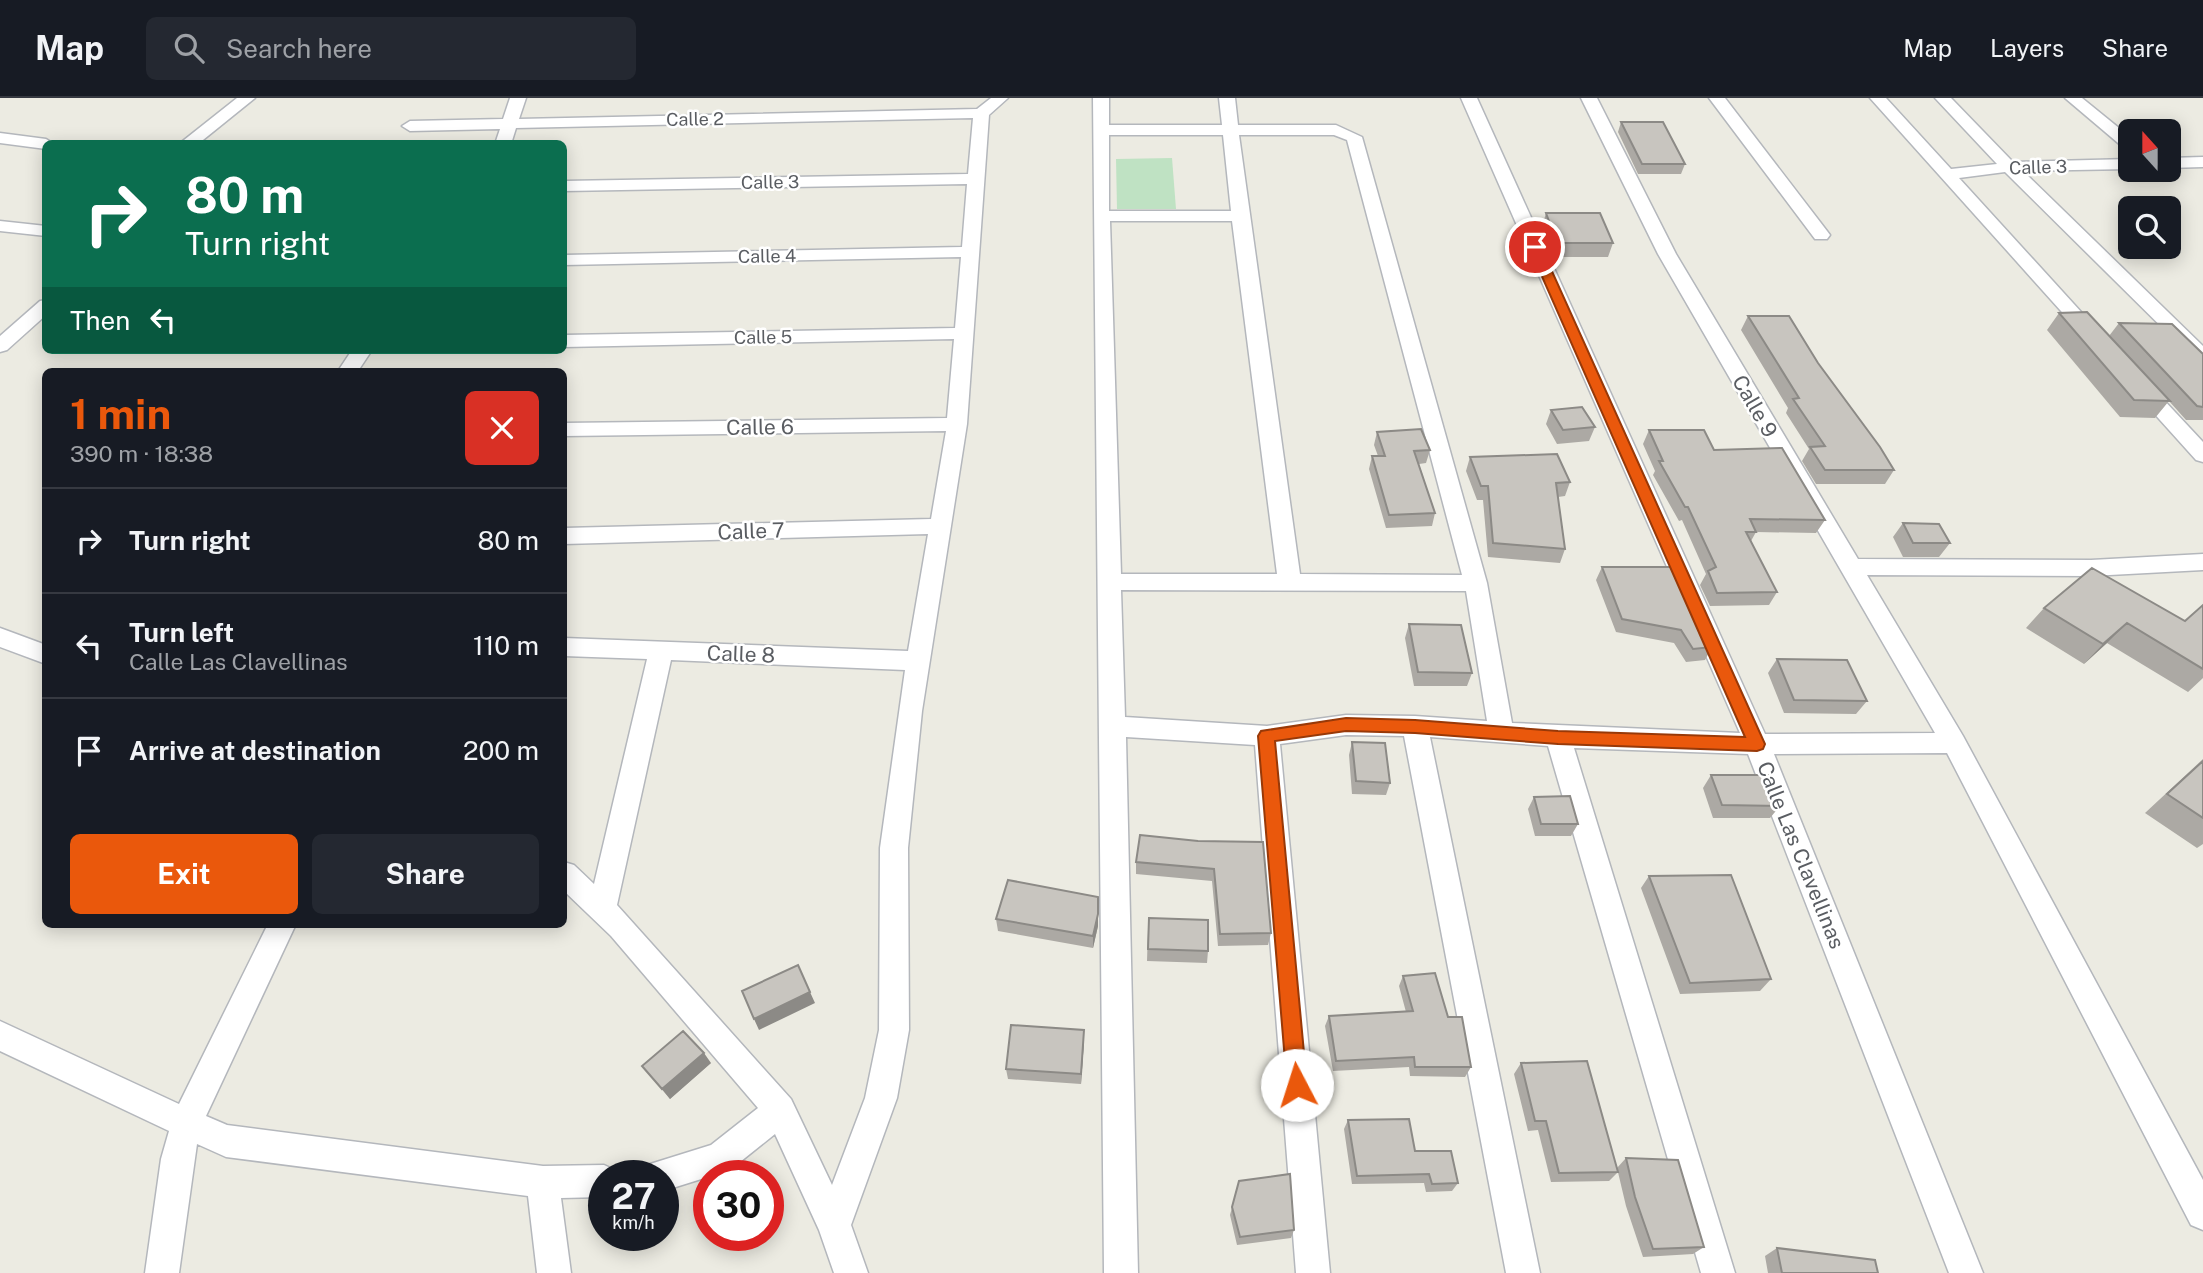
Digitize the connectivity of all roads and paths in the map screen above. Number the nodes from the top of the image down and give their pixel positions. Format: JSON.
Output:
{"nodes":[{"id":1,"x":247,"y":98,"type":"edge"},
{"id":2,"x":519,"y":98,"type":"edge"},
{"id":3,"x":1101,"y":98,"type":"edge"},
{"id":4,"x":1227,"y":98,"type":"edge"},
{"id":5,"x":1469,"y":98,"type":"edge"},
{"id":6,"x":1589,"y":98,"type":"edge"},
{"id":7,"x":1717,"y":98,"type":"edge"},
{"id":8,"x":1878,"y":98,"type":"edge"},
{"id":9,"x":1943,"y":98,"type":"edge"},
{"id":10,"x":2073,"y":98,"type":"edge"},
{"id":11,"x":990,"y":106,"type":"edge"},
{"id":12,"x":510,"y":122,"type":"junction"},
{"id":13,"x":410,"y":126,"type":"dead end"},
{"id":14,"x":1231,"y":129,"type":"junction"},
{"id":15,"x":1102,"y":130,"type":"junction"},
{"id":16,"x":2118,"y":135,"type":"edge"},
{"id":17,"x":192,"y":140,"type":"edge"},
{"id":18,"x":504,"y":140,"type":"edge"},
{"id":19,"x":3,"y":141,"type":"edge"},
{"id":20,"x":42,"y":144,"type":"edge"},
{"id":21,"x":2203,"y":162,"type":"edge"},
{"id":22,"x":2181,"y":163,"type":"edge"},
{"id":23,"x":2118,"y":164,"type":"edge"},
{"id":24,"x":2009,"y":167,"type":"junction"},
{"id":25,"x":1947,"y":174,"type":"junction"},
{"id":26,"x":976,"y":179,"type":"junction"},
{"id":27,"x":567,"y":186,"type":"edge"},
{"id":28,"x":1101,"y":216,"type":"junction"},
{"id":29,"x":1240,"y":216,"type":"junction"},
{"id":30,"x":2,"y":228,"type":"edge"},
{"id":31,"x":42,"y":231,"type":"edge"},
{"id":32,"x":1821,"y":235,"type":"dead end"},
{"id":33,"x":970,"y":251,"type":"junction"},
{"id":34,"x":567,"y":260,"type":"edge"},
{"id":35,"x":42,"y":309,"type":"edge"},
{"id":36,"x":963,"y":333,"type":"junction"},
{"id":37,"x":567,"y":341,"type":"edge"},
{"id":38,"x":0,"y":346,"type":"edge"},
{"id":39,"x":2106,"y":348,"type":"edge"},
{"id":40,"x":2203,"y":357,"type":"edge"},
{"id":41,"x":2124,"y":369,"type":"edge"},
{"id":42,"x":957,"y":424,"type":"junction"},
{"id":43,"x":567,"y":429,"type":"edge"},
{"id":44,"x":2199,"y":445,"type":"edge"},
{"id":45,"x":939,"y":526,"type":"junction"},
{"id":46,"x":567,"y":536,"type":"edge"},
{"id":47,"x":2203,"y":562,"type":"edge"},
{"id":48,"x":1849,"y":567,"type":"junction"},
{"id":49,"x":1109,"y":582,"type":"junction"},
{"id":50,"x":1476,"y":583,"type":"junction"},
{"id":51,"x":1290,"y":584,"type":"junction"},
{"id":52,"x":0,"y":637,"type":"edge"},
{"id":53,"x":567,"y":647,"type":"edge"},
{"id":54,"x":661,"y":651,"type":"junction"},
{"id":55,"x":42,"y":653,"type":"edge"},
{"id":56,"x":919,"y":661,"type":"junction"},
{"id":57,"x":1112,"y":726,"type":"junction"},
{"id":58,"x":1415,"y":726,"type":"junction"},
{"id":59,"x":1501,"y":733,"type":"junction"},
{"id":60,"x":1267,"y":736,"type":"junction"},
{"id":61,"x":1558,"y":737,"type":"junction"},
{"id":62,"x":1954,"y":743,"type":"junction"},
{"id":63,"x":1757,"y":744,"type":"junction"},
{"id":64,"x":567,"y":877,"type":"edge"},
{"id":65,"x":602,"y":909,"type":"junction"},
{"id":66,"x":280,"y":928,"type":"edge"},
{"id":67,"x":0,"y":1035,"type":"edge"},
{"id":68,"x":780,"y":1110,"type":"junction"},
{"id":69,"x":187,"y":1122,"type":"junction"},
{"id":70,"x":679,"y":1170,"type":"edge"},
{"id":71,"x":2192,"y":1170,"type":"edge"},
{"id":72,"x":588,"y":1181,"type":"edge"},
{"id":73,"x":543,"y":1182,"type":"junction"},
{"id":74,"x":2203,"y":1213,"type":"edge"},
{"id":75,"x":834,"y":1225,"type":"junction"},
{"id":76,"x":162,"y":1273,"type":"edge"},
{"id":77,"x":554,"y":1273,"type":"edge"},
{"id":78,"x":851,"y":1273,"type":"edge"},
{"id":79,"x":1121,"y":1273,"type":"edge"},
{"id":80,"x":1313,"y":1273,"type":"edge"},
{"id":81,"x":1523,"y":1273,"type":"edge"},
{"id":82,"x":1718,"y":1273,"type":"edge"},
{"id":83,"x":1966,"y":1273,"type":"edge"}],
"edges":[{"from":1,"to":17,"type":"street"},
{"from":2,"to":12,"type":"street"},
{"from":3,"to":15,"type":"street"},
{"from":4,"to":14,"type":"street"},
{"from":5,"to":63,"type":"street","name":"Calle Las Clavellinas"},
{"from":6,"to":48,"type":"street","name":"Calle 9"},
{"from":7,"to":32,"type":"street"},
{"from":8,"to":25,"type":"street"},
{"from":9,"to":24,"type":"street"},
{"from":10,"to":16,"type":"street"},
{"from":11,"to":12,"type":"street","name":"Calle 2"},
{"from":11,"to":26,"type":"street"},
{"from":12,"to":13,"type":"street","name":"Calle 2"},
{"from":12,"to":18,"type":"street"},
{"from":14,"to":15,"type":"street"},
{"from":14,"to":29,"type":"street"},
{"from":14,"to":50,"type":"street"},
{"from":15,"to":28,"type":"street"},
{"from":19,"to":20,"type":"street"},
{"from":21,"to":22,"type":"street"},
{"from":23,"to":24,"type":"street","name":"Calle 3"},
{"from":24,"to":25,"type":"street","name":"Calle 3"},
{"from":24,"to":40,"type":"street"},
{"from":25,"to":39,"type":"street"},
{"from":26,"to":27,"type":"street","name":"Calle 3"},
{"from":26,"to":33,"type":"street"},
{"from":28,"to":29,"type":"street"},
{"from":28,"to":49,"type":"street"},
{"from":29,"to":51,"type":"street"},
{"from":30,"to":31,"type":"street"},
{"from":33,"to":34,"type":"street","name":"Calle 4"},
{"from":33,"to":36,"type":"street"},
{"from":35,"to":38,"type":"street"},
{"from":36,"to":37,"type":"street","name":"Calle 5"},
{"from":36,"to":42,"type":"street"},
{"from":41,"to":44,"type":"street"},
{"from":42,"to":43,"type":"street","name":"Calle 6"},
{"from":42,"to":45,"type":"street"},
{"from":45,"to":46,"type":"street","name":"Calle 7"},
{"from":45,"to":56,"type":"street"},
{"from":47,"to":48,"type":"street"},
{"from":48,"to":62,"type":"street","name":"Calle 9"},
{"from":49,"to":51,"type":"street"},
{"from":49,"to":57,"type":"street"},
{"from":50,"to":51,"type":"street"},
{"from":50,"to":59,"type":"street"},
{"from":52,"to":55,"type":"street"},
{"from":53,"to":54,"type":"street","name":"Calle 8"},
{"from":54,"to":56,"type":"street","name":"Calle 8"},
{"from":54,"to":65,"type":"street"},
{"from":56,"to":75,"type":"street"},
{"from":57,"to":60,"type":"street"},
{"from":57,"to":79,"type":"street"},
{"from":58,"to":59,"type":"street"},
{"from":58,"to":60,"type":"street"},
{"from":58,"to":81,"type":"street"},
{"from":59,"to":61,"type":"street"},
{"from":60,"to":80,"type":"street"},
{"from":61,"to":63,"type":"street"},
{"from":61,"to":82,"type":"street"},
{"from":62,"to":63,"type":"street"},
{"from":62,"to":71,"type":"street","name":"Calle 9"},
{"from":63,"to":83,"type":"street","name":"Calle Las Clavellinas"},
{"from":64,"to":65,"type":"street"},
{"from":65,"to":68,"type":"street"},
{"from":66,"to":69,"type":"street"},
{"from":67,"to":69,"type":"street"},
{"from":68,"to":70,"type":"street"},
{"from":68,"to":75,"type":"street"},
{"from":69,"to":73,"type":"street"},
{"from":69,"to":76,"type":"street"},
{"from":71,"to":74,"type":"street","name":"Calle 9"},
{"from":72,"to":73,"type":"street"},
{"from":73,"to":77,"type":"street"},
{"from":75,"to":78,"type":"street"}]}
